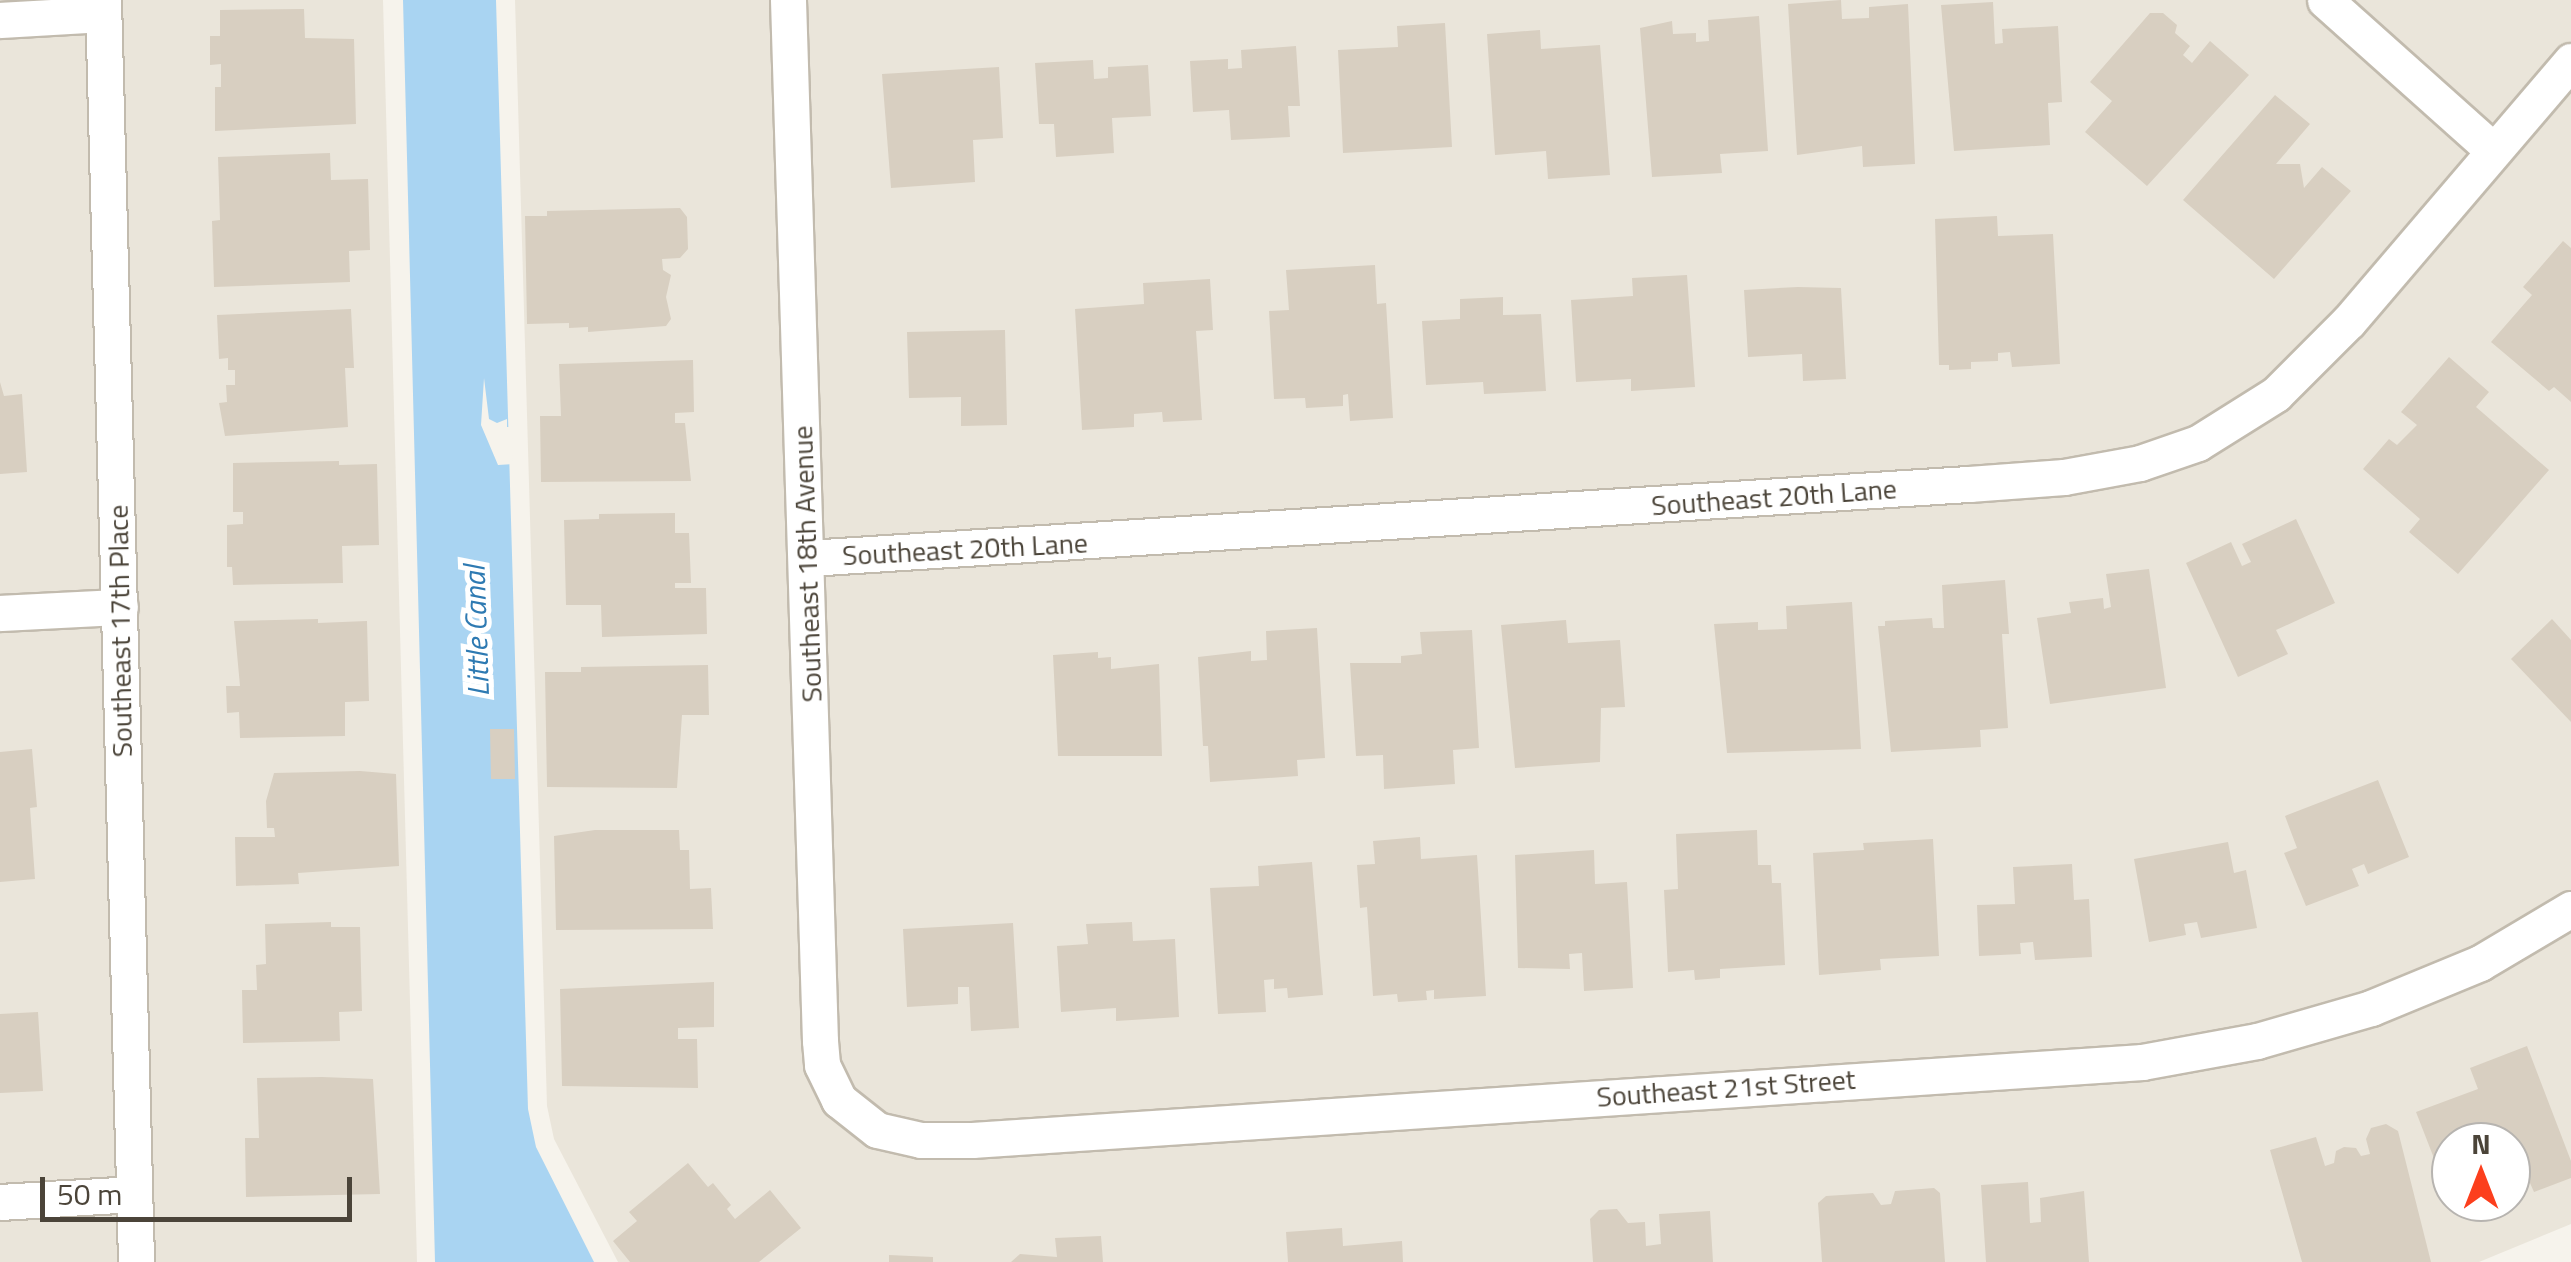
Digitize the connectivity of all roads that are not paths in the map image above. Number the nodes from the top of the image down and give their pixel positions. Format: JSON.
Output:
{"nodes":[{"id":1,"x":788,"y":0,"type":"edge"},
{"id":2,"x":2325,"y":0,"type":"edge"},
{"id":3,"x":103,"y":7,"type":"edge"},
{"id":4,"x":0,"y":20,"type":"edge"},
{"id":5,"x":2571,"y":61,"type":"edge"},
{"id":6,"x":2492,"y":150,"type":"junction"},
{"id":7,"x":808,"y":558,"type":"junction"},
{"id":8,"x":120,"y":608,"type":"junction"},
{"id":9,"x":0,"y":613,"type":"edge"},
{"id":10,"x":2571,"y":909,"type":"edge"},
{"id":11,"x":856,"y":1117,"type":"joint"},
{"id":12,"x":134,"y":1194,"type":"junction"},
{"id":13,"x":0,"y":1202,"type":"edge"},
{"id":14,"x":136,"y":1262,"type":"edge"}],
"edges":[{"from":1,"to":7,"type":"street","name":"Southeast 18th Avenue"},
{"from":2,"to":6,"type":"street"},
{"from":3,"to":4,"type":"street"},
{"from":3,"to":8,"type":"street","name":"Southeast 17th Place"},
{"from":5,"to":6,"type":"street","name":"Southeast 20th Lane"},
{"from":6,"to":7,"type":"street","name":"Southeast 20th Lane"},
{"from":7,"to":11,"type":"street","name":"Southeast 18th Avenue"},
{"from":8,"to":9,"type":"street"},
{"from":8,"to":12,"type":"street","name":"Southeast 17th Place"},
{"from":10,"to":11,"type":"street","name":"Southeast 21st Street"},
{"from":12,"to":13,"type":"street"},
{"from":12,"to":14,"type":"street","name":"Southeast 17th Place"}]}
